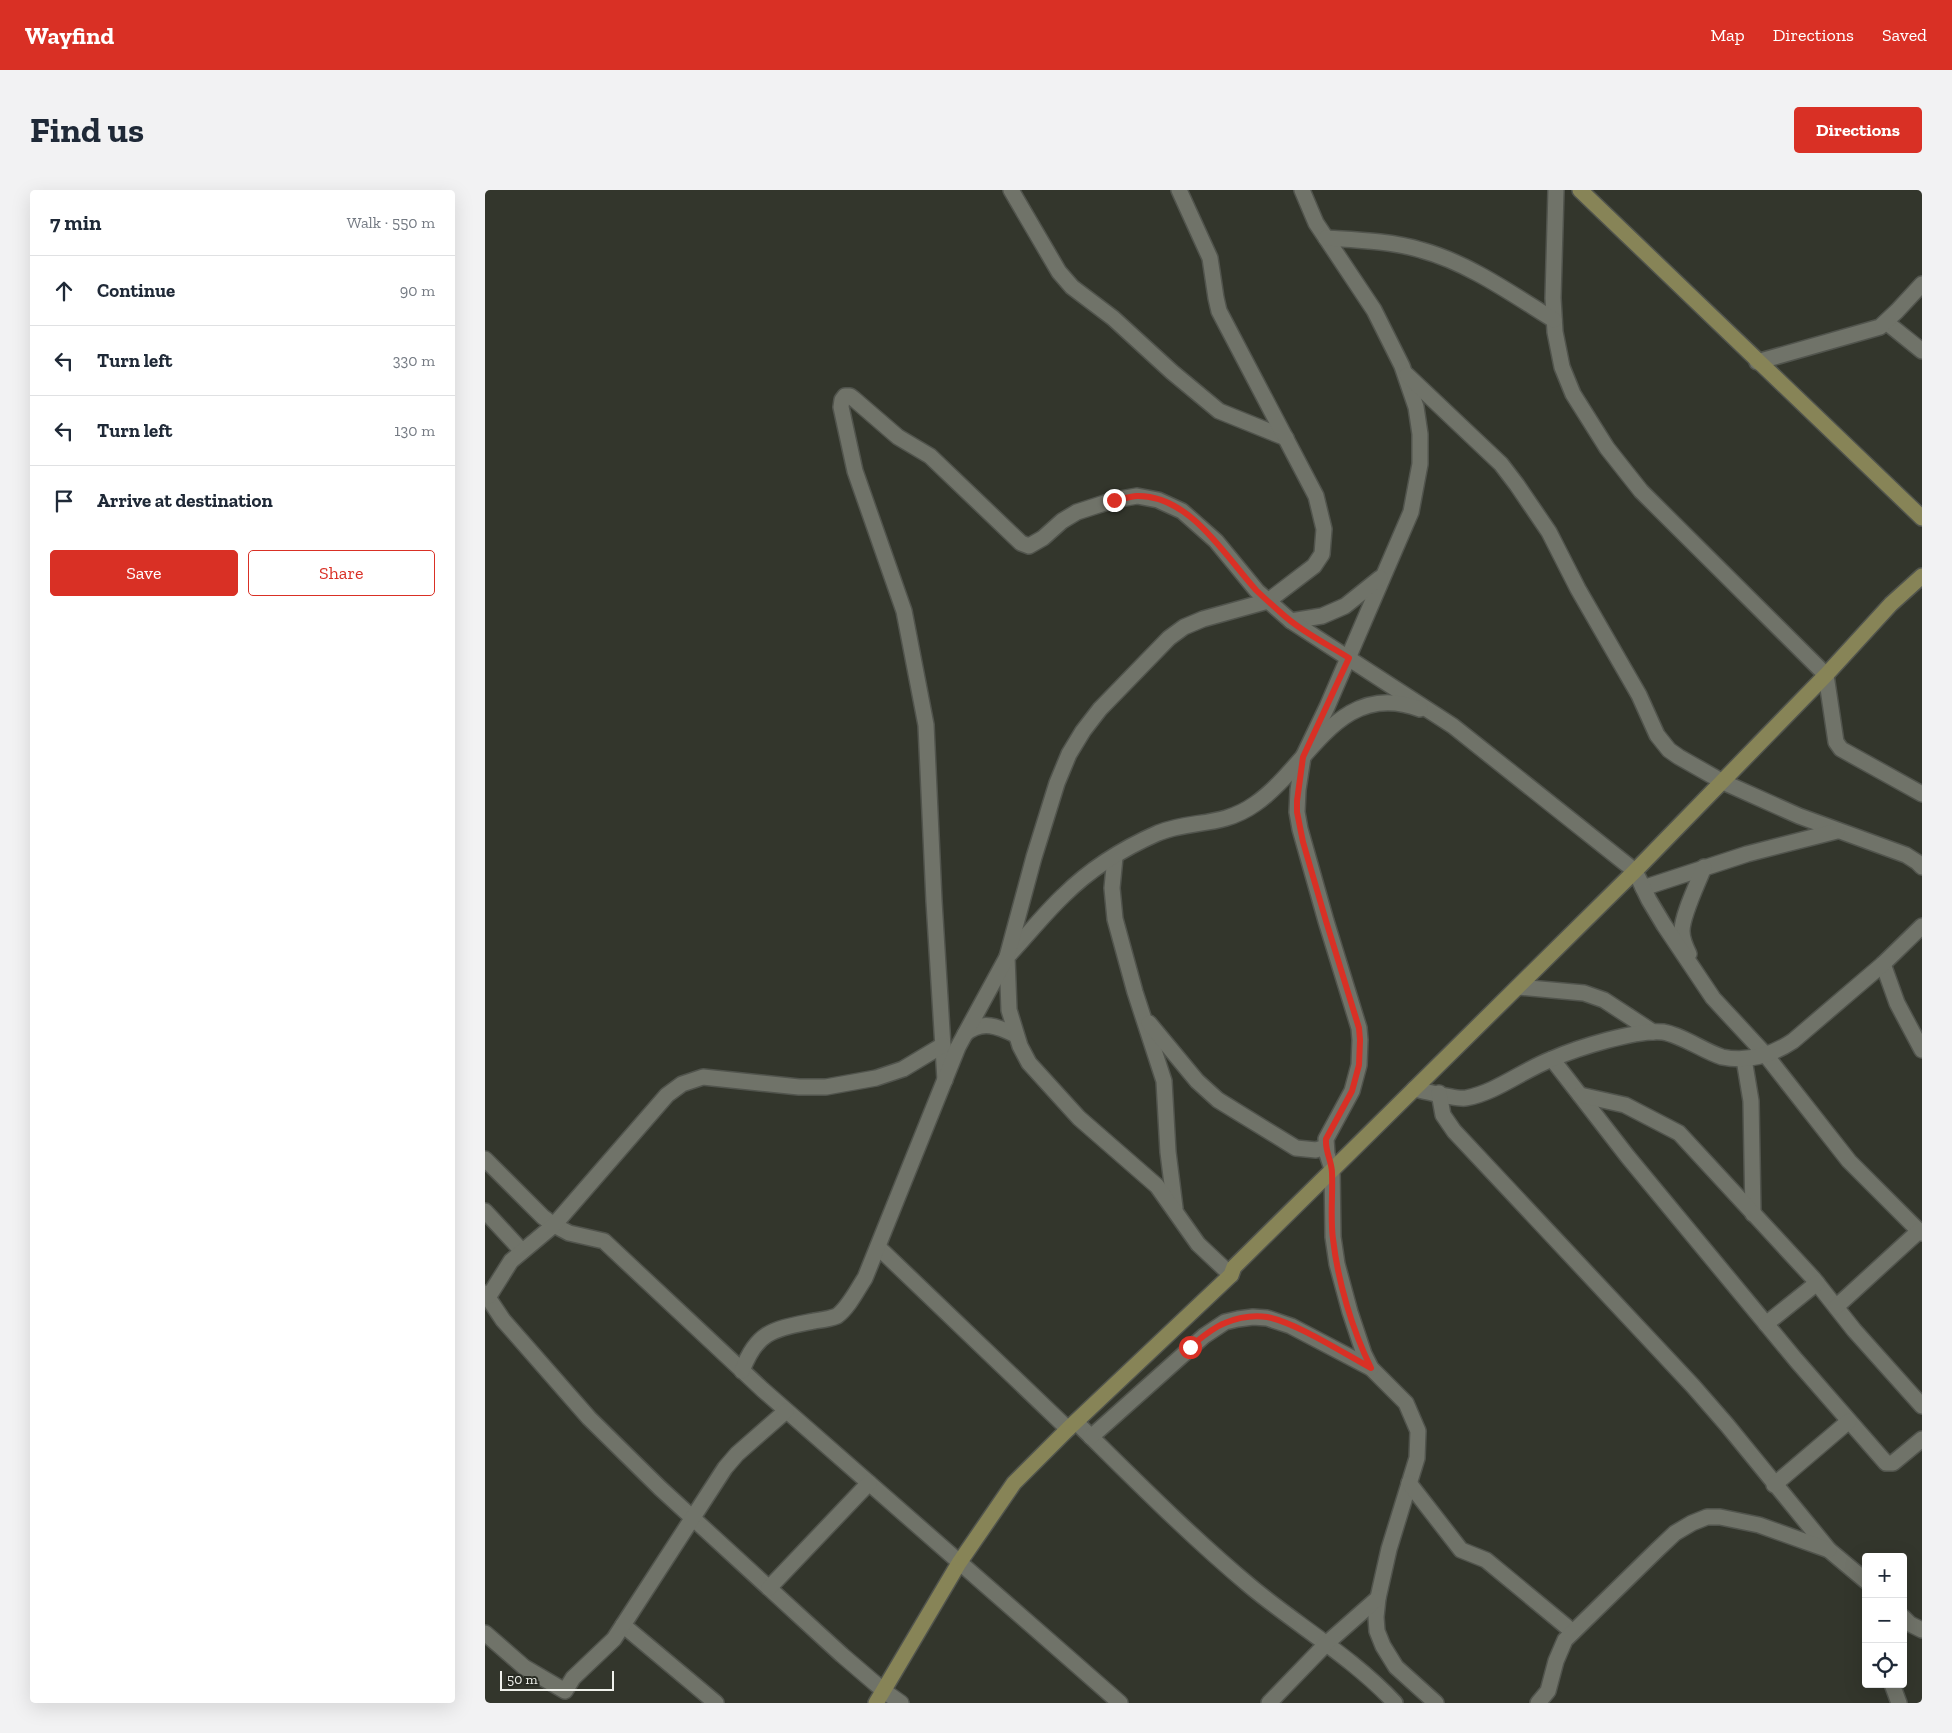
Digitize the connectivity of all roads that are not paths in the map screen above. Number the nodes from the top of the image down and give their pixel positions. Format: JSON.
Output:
{"nodes":[{"id":1,"x":1011,"y":190,"type":"edge"},
{"id":2,"x":1179,"y":190,"type":"edge"},
{"id":3,"x":1302,"y":190,"type":"edge"},
{"id":4,"x":1557,"y":190,"type":"edge"},
{"id":5,"x":1580,"y":190,"type":"edge"},
{"id":6,"x":1326,"y":238,"type":"junction"},
{"id":7,"x":1922,"y":284,"type":"edge"},
{"id":8,"x":1554,"y":320,"type":"junction"},
{"id":9,"x":1886,"y":322,"type":"junction"},
{"id":10,"x":1922,"y":351,"type":"edge"},
{"id":11,"x":1757,"y":362,"type":"junction"},
{"id":12,"x":1404,"y":372,"type":"junction"},
{"id":13,"x":1286,"y":438,"type":"junction"},
{"id":14,"x":1922,"y":518,"type":"edge"},
{"id":15,"x":1385,"y":573,"type":"junction"},
{"id":16,"x":1921,"y":579,"type":"edge"},
{"id":17,"x":1268,"y":601,"type":"junction"},
{"id":18,"x":1291,"y":622,"type":"junction"},
{"id":19,"x":1349,"y":658,"type":"junction"},
{"id":20,"x":1826,"y":675,"type":"junction"},
{"id":21,"x":1436,"y":715,"type":"junction"},
{"id":22,"x":1303,"y":757,"type":"junction"},
{"id":23,"x":1723,"y":782,"type":"junction"},
{"id":24,"x":1922,"y":794,"type":"edge"},
{"id":25,"x":1837,"y":831,"type":"junction"},
{"id":26,"x":1115,"y":856,"type":"junction"},
{"id":27,"x":1704,"y":867,"type":"junction"},
{"id":28,"x":1922,"y":867,"type":"edge"},
{"id":29,"x":1635,"y":871,"type":"junction"},
{"id":30,"x":1643,"y":888,"type":"junction"},
{"id":31,"x":1922,"y":926,"type":"edge"},
{"id":32,"x":1007,"y":957,"type":"junction"},
{"id":33,"x":1883,"y":964,"type":"junction"},
{"id":34,"x":1698,"y":976,"type":"junction"},
{"id":35,"x":1518,"y":987,"type":"junction"},
{"id":36,"x":1143,"y":1016,"type":"junction"},
{"id":37,"x":1653,"y":1032,"type":"junction"},
{"id":38,"x":965,"y":1034,"type":"junction"},
{"id":39,"x":1016,"y":1035,"type":"junction"},
{"id":40,"x":943,"y":1044,"type":"junction"},
{"id":41,"x":1922,"y":1050,"type":"edge"},
{"id":42,"x":1765,"y":1054,"type":"junction"},
{"id":43,"x":1552,"y":1058,"type":"junction"},
{"id":44,"x":1744,"y":1059,"type":"junction"},
{"id":45,"x":945,"y":1080,"type":"junction"},
{"id":46,"x":1414,"y":1088,"type":"junction"},
{"id":47,"x":1439,"y":1093,"type":"junction"},
{"id":48,"x":1580,"y":1094,"type":"junction"},
{"id":49,"x":1325,"y":1147,"type":"junction"},
{"id":50,"x":485,"y":1159,"type":"edge"},
{"id":51,"x":1332,"y":1169,"type":"junction"},
{"id":52,"x":1175,"y":1210,"type":"junction"},
{"id":53,"x":485,"y":1211,"type":"edge"},
{"id":54,"x":1753,"y":1214,"type":"junction"},
{"id":55,"x":554,"y":1225,"type":"junction"},
{"id":56,"x":1921,"y":1232,"type":"edge"},
{"id":57,"x":878,"y":1247,"type":"junction"},
{"id":58,"x":522,"y":1251,"type":"junction"},
{"id":59,"x":1231,"y":1275,"type":"junction"},
{"id":60,"x":1817,"y":1283,"type":"junction"},
{"id":61,"x":487,"y":1295,"type":"edge"},
{"id":62,"x":1836,"y":1307,"type":"junction"},
{"id":63,"x":485,"y":1316,"type":"edge"},
{"id":64,"x":503,"y":1320,"type":"junction"},
{"id":65,"x":1767,"y":1324,"type":"junction"},
{"id":66,"x":1371,"y":1368,"type":"junction"},
{"id":67,"x":742,"y":1371,"type":"junction"},
{"id":68,"x":1922,"y":1406,"type":"edge"},
{"id":69,"x":786,"y":1411,"type":"junction"},
{"id":70,"x":1849,"y":1421,"type":"junction"},
{"id":71,"x":1072,"y":1426,"type":"junction"},
{"id":72,"x":1091,"y":1437,"type":"junction"},
{"id":73,"x":1922,"y":1439,"type":"edge"},
{"id":74,"x":869,"y":1483,"type":"junction"},
{"id":75,"x":1409,"y":1483,"type":"junction"},
{"id":76,"x":1774,"y":1484,"type":"junction"},
{"id":77,"x":692,"y":1518,"type":"junction"},
{"id":78,"x":1829,"y":1550,"type":"junction"},
{"id":79,"x":959,"y":1563,"type":"junction"},
{"id":80,"x":1862,"y":1578,"type":"edge"},
{"id":81,"x":769,"y":1588,"type":"junction"},
{"id":82,"x":1378,"y":1598,"type":"junction"},
{"id":83,"x":623,"y":1625,"type":"junction"},
{"id":84,"x":1573,"y":1632,"type":"junction"},
{"id":85,"x":485,"y":1633,"type":"edge"},
{"id":86,"x":1327,"y":1643,"type":"junction"},
{"id":87,"x":1893,"y":1688,"type":"edge"},
{"id":88,"x":561,"y":1697,"type":"edge"},
{"id":89,"x":880,"y":1697,"type":"edge"},
{"id":90,"x":1118,"y":1702,"type":"edge"},
{"id":91,"x":716,"y":1703,"type":"edge"},
{"id":92,"x":901,"y":1703,"type":"edge"},
{"id":93,"x":1269,"y":1703,"type":"edge"},
{"id":94,"x":1395,"y":1703,"type":"edge"},
{"id":95,"x":1436,"y":1703,"type":"edge"},
{"id":96,"x":1537,"y":1703,"type":"edge"},
{"id":97,"x":1899,"y":1703,"type":"edge"}],
"edges":[{"from":1,"to":13,"type":"street"},
{"from":2,"to":13,"type":"street"},
{"from":3,"to":6,"type":"street"},
{"from":4,"to":8,"type":"street"},
{"from":5,"to":11,"type":"street"},
{"from":6,"to":8,"type":"street"},
{"from":6,"to":12,"type":"street"},
{"from":7,"to":9,"type":"street"},
{"from":8,"to":20,"type":"street"},
{"from":9,"to":10,"type":"street"},
{"from":9,"to":11,"type":"street"},
{"from":11,"to":14,"type":"street"},
{"from":12,"to":15,"type":"street"},
{"from":12,"to":23,"type":"street"},
{"from":13,"to":17,"type":"street"},
{"from":15,"to":18,"type":"street"},
{"from":15,"to":19,"type":"street"},
{"from":16,"to":20,"type":"street"},
{"from":17,"to":18,"type":"street"},
{"from":17,"to":32,"type":"street"},
{"from":17,"to":40,"type":"street"},
{"from":18,"to":19,"type":"street"},
{"from":19,"to":21,"type":"street"},
{"from":19,"to":22,"type":"street"},
{"from":20,"to":23,"type":"street"},
{"from":20,"to":24,"type":"street"},
{"from":21,"to":22,"type":"street"},
{"from":21,"to":29,"type":"street"},
{"from":22,"to":26,"type":"street"},
{"from":22,"to":49,"type":"street"},
{"from":23,"to":25,"type":"street"},
{"from":23,"to":29,"type":"street"},
{"from":25,"to":27,"type":"street"},
{"from":25,"to":28,"type":"street"},
{"from":26,"to":32,"type":"street"},
{"from":26,"to":36,"type":"street"},
{"from":27,"to":30,"type":"street"},
{"from":27,"to":34,"type":"street"},
{"from":29,"to":30,"type":"street"},
{"from":29,"to":35,"type":"street"},
{"from":30,"to":34,"type":"street"},
{"from":31,"to":33,"type":"street"},
{"from":32,"to":38,"type":"street"},
{"from":32,"to":39,"type":"street"},
{"from":33,"to":41,"type":"street"},
{"from":33,"to":42,"type":"street"},
{"from":34,"to":42,"type":"street"},
{"from":35,"to":37,"type":"street"},
{"from":35,"to":46,"type":"street"},
{"from":36,"to":49,"type":"street"},
{"from":36,"to":52,"type":"street"},
{"from":37,"to":43,"type":"street"},
{"from":37,"to":44,"type":"street"},
{"from":38,"to":39,"type":"street"},
{"from":38,"to":45,"type":"street"},
{"from":39,"to":52,"type":"street"},
{"from":40,"to":45,"type":"street"},
{"from":40,"to":55,"type":"street"},
{"from":42,"to":44,"type":"street"},
{"from":42,"to":56,"type":"street"},
{"from":43,"to":47,"type":"street"},
{"from":43,"to":48,"type":"street"},
{"from":44,"to":54,"type":"street"},
{"from":45,"to":57,"type":"street"},
{"from":46,"to":47,"type":"street"},
{"from":46,"to":51,"type":"street"},
{"from":47,"to":76,"type":"street"},
{"from":48,"to":54,"type":"street"},
{"from":48,"to":65,"type":"street"},
{"from":49,"to":51,"type":"street"},
{"from":50,"to":55,"type":"street"},
{"from":51,"to":59,"type":"street"},
{"from":51,"to":66,"type":"street"},
{"from":52,"to":59,"type":"street"},
{"from":53,"to":58,"type":"street"},
{"from":54,"to":60,"type":"street"},
{"from":55,"to":58,"type":"street"},
{"from":55,"to":67,"type":"street"},
{"from":56,"to":62,"type":"street"},
{"from":57,"to":67,"type":"street"},
{"from":57,"to":71,"type":"street"},
{"from":58,"to":61,"type":"street"},
{"from":59,"to":71,"type":"street"},
{"from":60,"to":62,"type":"street"},
{"from":60,"to":65,"type":"street"},
{"from":61,"to":64,"type":"street"},
{"from":62,"to":68,"type":"street"},
{"from":63,"to":64,"type":"street"},
{"from":64,"to":77,"type":"street"},
{"from":65,"to":70,"type":"street"},
{"from":66,"to":72,"type":"street"},
{"from":66,"to":75,"type":"street"},
{"from":67,"to":69,"type":"street"},
{"from":69,"to":74,"type":"street"},
{"from":69,"to":77,"type":"street"},
{"from":70,"to":73,"type":"street"},
{"from":70,"to":76,"type":"street"},
{"from":71,"to":72,"type":"street"},
{"from":71,"to":79,"type":"street"},
{"from":72,"to":86,"type":"street"},
{"from":74,"to":79,"type":"street"},
{"from":74,"to":81,"type":"street"},
{"from":75,"to":82,"type":"street"},
{"from":75,"to":84,"type":"street"},
{"from":76,"to":78,"type":"street"},
{"from":77,"to":81,"type":"street"},
{"from":77,"to":83,"type":"street"},
{"from":78,"to":80,"type":"street"},
{"from":78,"to":84,"type":"street"},
{"from":79,"to":89,"type":"street"},
{"from":79,"to":90,"type":"street"},
{"from":81,"to":89,"type":"street"},
{"from":82,"to":86,"type":"street"},
{"from":82,"to":95,"type":"street"},
{"from":83,"to":88,"type":"street"},
{"from":83,"to":91,"type":"street"},
{"from":84,"to":96,"type":"street"},
{"from":85,"to":88,"type":"street"},
{"from":86,"to":93,"type":"street"},
{"from":86,"to":94,"type":"street"},
{"from":87,"to":97,"type":"street"},
{"from":89,"to":92,"type":"street"}]}
